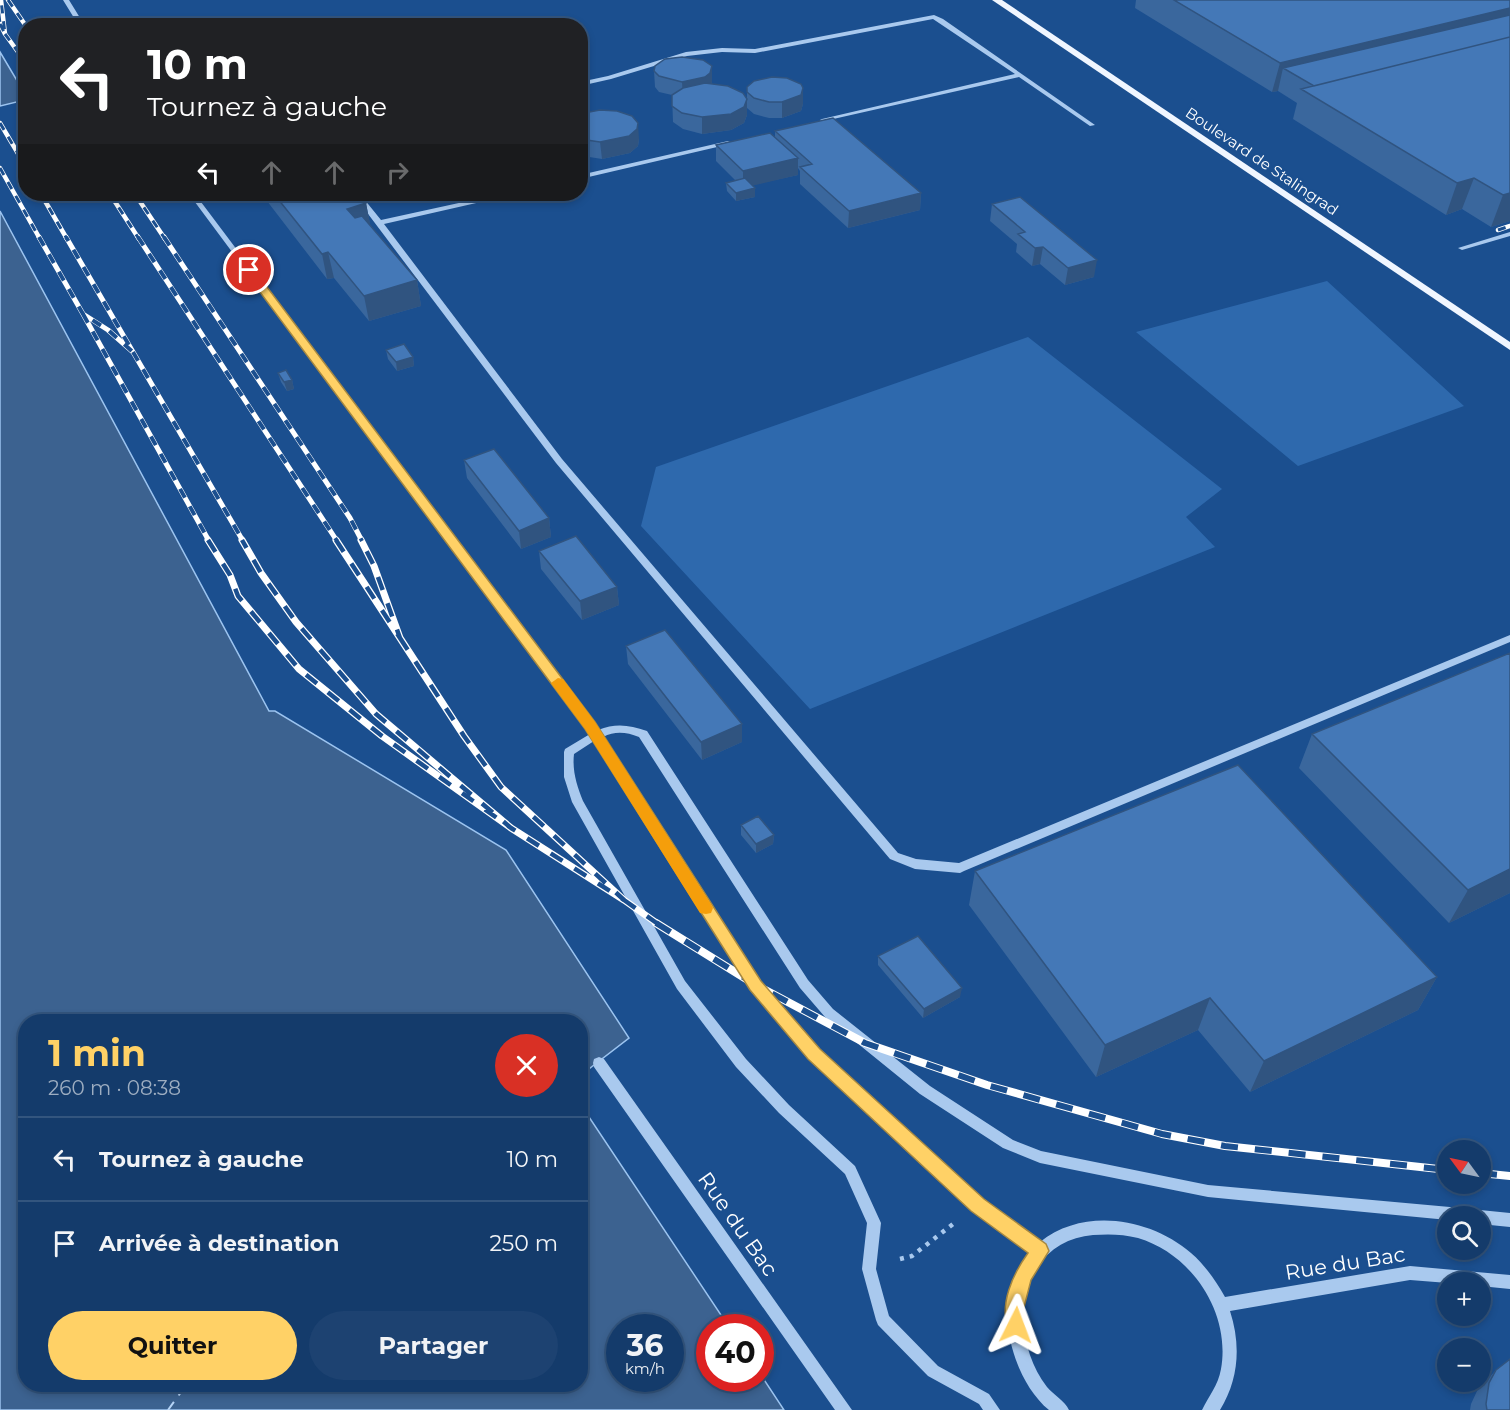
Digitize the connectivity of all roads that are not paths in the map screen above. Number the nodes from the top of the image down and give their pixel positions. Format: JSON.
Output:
{"nodes":[{"id":1,"x":66,"y":0,"type":"edge"},
{"id":2,"x":996,"y":0,"type":"edge"},
{"id":3,"x":77,"y":18,"type":"edge"},
{"id":4,"x":1020,"y":75,"type":"junction"},
{"id":5,"x":588,"y":82,"type":"edge"},
{"id":6,"x":812,"y":123,"type":"edge"},
{"id":7,"x":1092,"y":125,"type":"dead end"},
{"id":8,"x":731,"y":142,"type":"edge"},
{"id":9,"x":588,"y":175,"type":"edge"},
{"id":10,"x":197,"y":201,"type":"edge"},
{"id":11,"x":362,"y":201,"type":"edge"},
{"id":12,"x":476,"y":201,"type":"edge"},
{"id":13,"x":379,"y":223,"type":"junction"},
{"id":14,"x":1510,"y":234,"type":"edge"},
{"id":15,"x":1462,"y":248,"type":"dead end"},
{"id":16,"x":1510,"y":347,"type":"edge"},
{"id":17,"x":1510,"y":638,"type":"edge"},
{"id":18,"x":595,"y":737,"type":"junction"},
{"id":19,"x":599,"y":1063,"type":"dead end"},
{"id":20,"x":1437,"y":1213,"type":"edge"},
{"id":21,"x":1491,"y":1218,"type":"edge"},
{"id":22,"x":1510,"y":1220,"type":"edge"},
{"id":23,"x":1040,"y":1251,"type":"junction"},
{"id":24,"x":1510,"y":1282,"type":"edge"},
{"id":25,"x":1222,"y":1305,"type":"junction"},
{"id":26,"x":1215,"y":1407,"type":"edge"},
{"id":27,"x":1056,"y":1409,"type":"edge"},
{"id":28,"x":844,"y":1410,"type":"edge"},
{"id":29,"x":992,"y":1410,"type":"edge"}],
"edges":[{"from":1,"to":3,"type":"street"},
{"from":2,"to":16,"type":"main road","name":"Boulevard de Stalingrad"},
{"from":4,"to":5,"type":"street"},
{"from":4,"to":6,"type":"street"},
{"from":4,"to":7,"type":"street"},
{"from":8,"to":9,"type":"street"},
{"from":10,"to":18,"type":"street"},
{"from":11,"to":13,"type":"street"},
{"from":12,"to":13,"type":"street"},
{"from":13,"to":17,"type":"street"},
{"from":14,"to":15,"type":"street"},
{"from":18,"to":20,"type":"street"},
{"from":18,"to":23,"type":"street"},
{"from":18,"to":29,"type":"street"},
{"from":19,"to":28,"type":"street","name":"Rue du Bac"},
{"from":21,"to":22,"type":"street"},
{"from":23,"to":25,"type":"street"},
{"from":23,"to":27,"type":"street"},
{"from":24,"to":25,"type":"street","name":"Rue du Bac"},
{"from":25,"to":26,"type":"street"}]}
